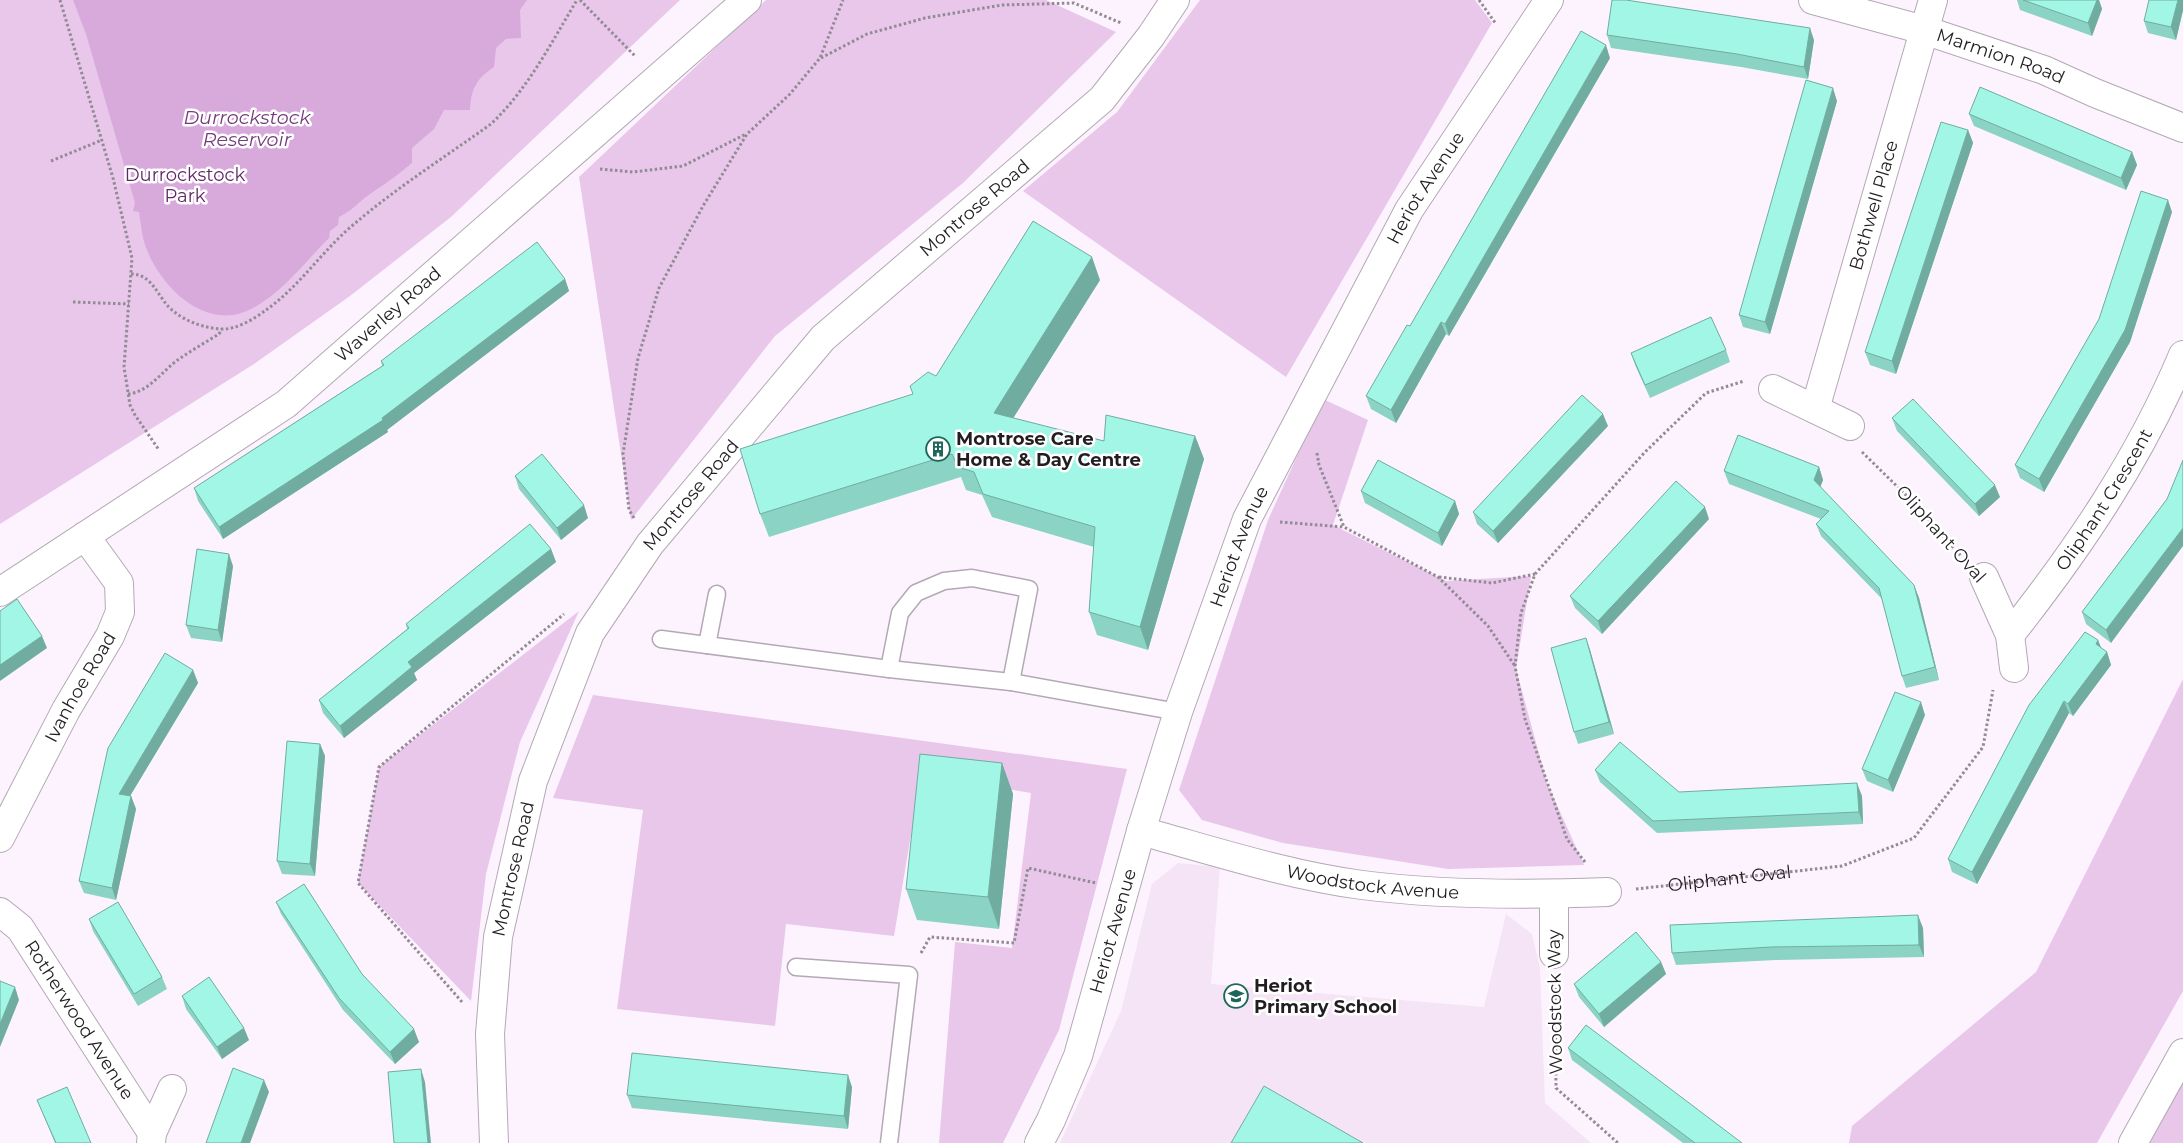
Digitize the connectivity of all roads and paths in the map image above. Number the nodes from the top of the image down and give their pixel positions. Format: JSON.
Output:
{"nodes":[{"id":1,"x":60,"y":0,"type":"edge"},
{"id":2,"x":579,"y":0,"type":"edge"},
{"id":3,"x":747,"y":0,"type":"edge"},
{"id":4,"x":843,"y":0,"type":"edge"},
{"id":5,"x":1175,"y":0,"type":"edge"},
{"id":6,"x":1548,"y":0,"type":"edge"},
{"id":7,"x":1813,"y":0,"type":"edge"},
{"id":8,"x":1933,"y":0,"type":"edge"},
{"id":9,"x":1924,"y":30,"type":"junction"},
{"id":10,"x":1151,"y":36,"type":"junction"},
{"id":11,"x":820,"y":58,"type":"junction"},
{"id":12,"x":657,"y":79,"type":"junction"},
{"id":13,"x":2183,"y":128,"type":"edge"},
{"id":14,"x":746,"y":134,"type":"junction"},
{"id":15,"x":102,"y":140,"type":"junction"},
{"id":16,"x":570,"y":155,"type":"junction"},
{"id":17,"x":51,"y":161,"type":"dead end"},
{"id":18,"x":131,"y":274,"type":"junction"},
{"id":19,"x":73,"y":302,"type":"dead end"},
{"id":20,"x":129,"y":304,"type":"junction"},
{"id":21,"x":222,"y":329,"type":"junction"},
{"id":22,"x":2183,"y":355,"type":"edge"},
{"id":23,"x":1773,"y":389,"type":"joint"},
{"id":24,"x":128,"y":394,"type":"junction"},
{"id":25,"x":1816,"y":409,"type":"junction"},
{"id":26,"x":1850,"y":426,"type":"joint"},
{"id":27,"x":1317,"y":448,"type":"dead end"},
{"id":28,"x":177,"y":476,"type":"junction"},
{"id":29,"x":1247,"y":519,"type":"junction"},
{"id":30,"x":1344,"y":527,"type":"junction"},
{"id":31,"x":85,"y":536,"type":"junction"},
{"id":32,"x":650,"y":544,"type":"junction"},
{"id":33,"x":1536,"y":574,"type":"junction"},
{"id":34,"x":1438,"y":577,"type":"junction"},
{"id":35,"x":1984,"y":577,"type":"joint"},
{"id":36,"x":0,"y":592,"type":"edge"},
{"id":37,"x":717,"y":594,"type":"dead end"},
{"id":38,"x":567,"y":612,"type":"dead end"},
{"id":39,"x":2010,"y":636,"type":"junction"},
{"id":40,"x":661,"y":639,"type":"dead end"},
{"id":41,"x":707,"y":645,"type":"junction"},
{"id":42,"x":1515,"y":666,"type":"junction"},
{"id":43,"x":2014,"y":668,"type":"joint"},
{"id":44,"x":890,"y":669,"type":"junction"},
{"id":45,"x":1012,"y":682,"type":"junction"},
{"id":46,"x":1178,"y":712,"type":"junction"},
{"id":47,"x":1141,"y":832,"type":"junction"},
{"id":48,"x":0,"y":838,"type":"edge"},
{"id":49,"x":1126,"y":889,"type":"junction"},
{"id":50,"x":1607,"y":892,"type":"junction"},
{"id":51,"x":1554,"y":894,"type":"junction"},
{"id":52,"x":0,"y":912,"type":"edge"},
{"id":53,"x":1554,"y":954,"type":"joint"},
{"id":54,"x":796,"y":967,"type":"dead end"},
{"id":55,"x":909,"y":976,"type":"junction"},
{"id":56,"x":490,"y":1034,"type":"junction"},
{"id":57,"x":2183,"y":1053,"type":"edge"},
{"id":58,"x":172,"y":1089,"type":"dead end"},
{"id":59,"x":152,"y":1138,"type":"edge"},
{"id":60,"x":494,"y":1143,"type":"edge"},
{"id":61,"x":889,"y":1143,"type":"edge"},
{"id":62,"x":1039,"y":1143,"type":"edge"},
{"id":63,"x":1618,"y":1143,"type":"edge"},
{"id":64,"x":2133,"y":1143,"type":"edge"}],
"edges":[{"from":1,"to":15,"type":"path"},
{"from":2,"to":12,"type":"path"},
{"from":2,"to":21,"type":"path"},
{"from":3,"to":12,"type":"street","name":"Waverley Road"},
{"from":4,"to":11,"type":"path"},
{"from":5,"to":10,"type":"street","name":"Montrose Road"},
{"from":6,"to":29,"type":"street","name":"Heriot Avenue"},
{"from":7,"to":9,"type":"street","name":"Marmion Road"},
{"from":8,"to":9,"type":"street","name":"Bothwell Place"},
{"from":9,"to":13,"type":"street","name":"Marmion Road"},
{"from":9,"to":25,"type":"street","name":"Bothwell Place"},
{"from":10,"to":11,"type":"path"},
{"from":10,"to":32,"type":"street","name":"Montrose Road"},
{"from":11,"to":14,"type":"path"},
{"from":12,"to":16,"type":"street","name":"Waverley Road"},
{"from":14,"to":16,"type":"path"},
{"from":14,"to":32,"type":"path"},
{"from":15,"to":17,"type":"path"},
{"from":15,"to":18,"type":"path"},
{"from":16,"to":28,"type":"street","name":"Waverley Road"},
{"from":18,"to":20,"type":"path"},
{"from":18,"to":21,"type":"path"},
{"from":19,"to":20,"type":"path"},
{"from":20,"to":24,"type":"path"},
{"from":21,"to":24,"type":"path"},
{"from":22,"to":39,"type":"street","name":"Oliphant Crescent"},
{"from":23,"to":25,"type":"street"},
{"from":23,"to":33,"type":"path"},
{"from":24,"to":28,"type":"path"},
{"from":25,"to":26,"type":"street"},
{"from":26,"to":35,"type":"path","name":"Oliphant Oval"},
{"from":27,"to":30,"type":"path"},
{"from":28,"to":31,"type":"street","name":"Waverley Road"},
{"from":29,"to":30,"type":"path"},
{"from":29,"to":46,"type":"street","name":"Heriot Avenue"},
{"from":30,"to":34,"type":"path"},
{"from":31,"to":36,"type":"street","name":"Waverley Road"},
{"from":31,"to":48,"type":"street","name":"Ivanhoe Road"},
{"from":32,"to":56,"type":"street","name":"Montrose Road"},
{"from":33,"to":34,"type":"path"},
{"from":33,"to":42,"type":"path"},
{"from":34,"to":42,"type":"path"},
{"from":35,"to":39,"type":"street","name":"Oliphant Oval"},
{"from":37,"to":41,"type":"lane"},
{"from":38,"to":56,"type":"path"},
{"from":39,"to":43,"type":"street","name":"Oliphant Oval"},
{"from":40,"to":41,"type":"lane"},
{"from":41,"to":44,"type":"lane"},
{"from":42,"to":50,"type":"path"},
{"from":43,"to":50,"type":"path","name":"Oliphant Oval"},
{"from":44,"to":45,"type":"lane"},
{"from":44,"to":45,"type":"lane"},
{"from":45,"to":46,"type":"lane"},
{"from":46,"to":47,"type":"street","name":"Heriot Avenue"},
{"from":47,"to":49,"type":"street","name":"Heriot Avenue"},
{"from":47,"to":51,"type":"street","name":"Woodstock Avenue"},
{"from":49,"to":55,"type":"path"},
{"from":49,"to":62,"type":"street","name":"Heriot Avenue"},
{"from":50,"to":51,"type":"street","name":"Woodstock Avenue"},
{"from":51,"to":53,"type":"street","name":"Woodstock Way"},
{"from":52,"to":59,"type":"street","name":"Rotherwood Avenue"},
{"from":53,"to":63,"type":"path","name":"Woodstock Way"},
{"from":54,"to":55,"type":"lane"},
{"from":55,"to":61,"type":"lane"},
{"from":56,"to":60,"type":"street","name":"Montrose Road"},
{"from":57,"to":64,"type":"street"},
{"from":58,"to":59,"type":"street","name":"Rotherwood Avenue"}]}
